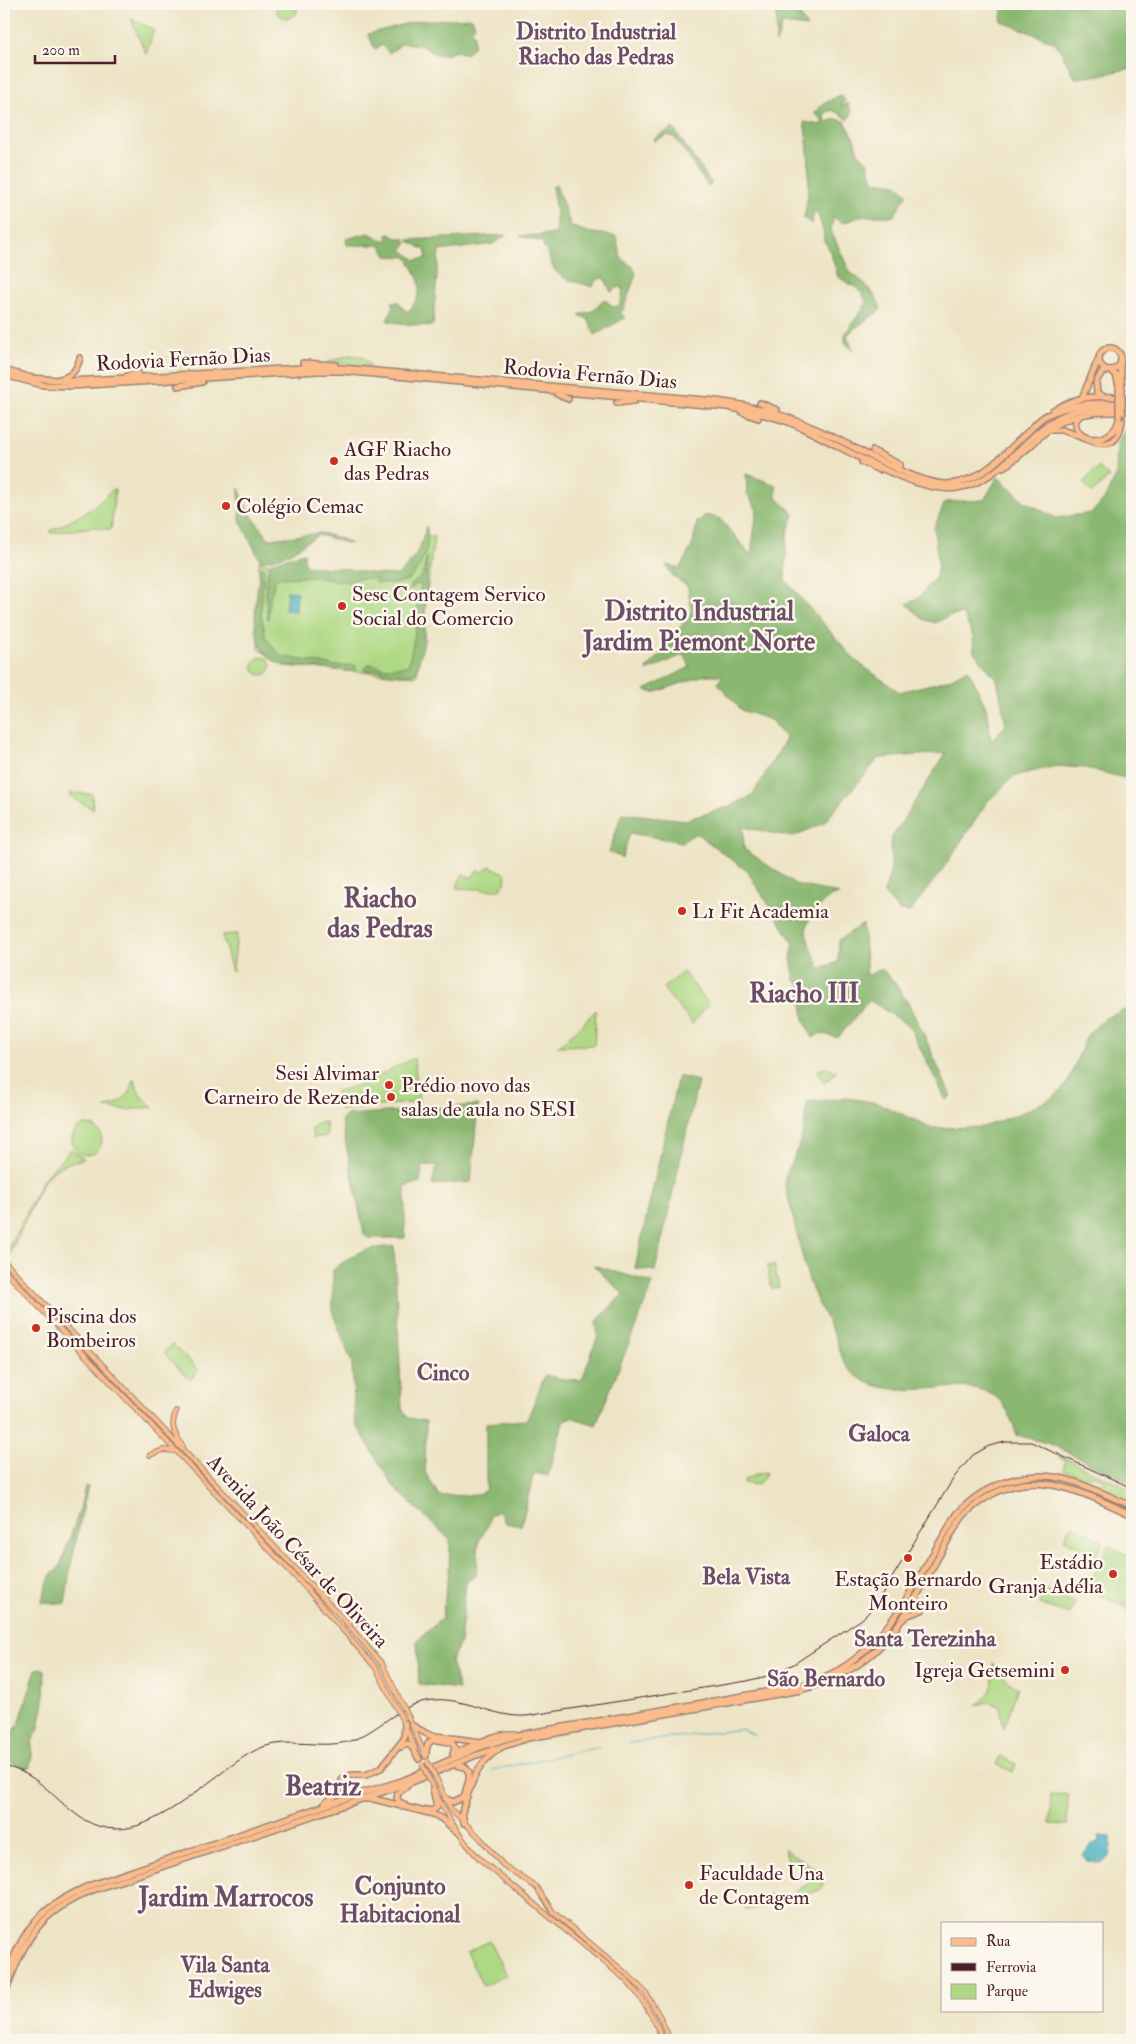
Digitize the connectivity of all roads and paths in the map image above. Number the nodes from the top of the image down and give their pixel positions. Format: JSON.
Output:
{"nodes":[{"id":1,"x":1099,"y":357,"type":"junction"},
{"id":2,"x":80,"y":358,"type":"dead end"},
{"id":3,"x":303,"y":363,"type":"dead end"},
{"id":4,"x":1120,"y":366,"type":"junction"},
{"id":5,"x":4,"y":370,"type":"edge"},
{"id":6,"x":365,"y":370,"type":"junction"},
{"id":7,"x":1110,"y":371,"type":"junction"},
{"id":8,"x":138,"y":373,"type":"dead end"},
{"id":9,"x":4,"y":375,"type":"edge"},
{"id":10,"x":32,"y":378,"type":"junction"},
{"id":11,"x":221,"y":378,"type":"junction"},
{"id":12,"x":99,"y":380,"type":"junction"},
{"id":13,"x":520,"y":380,"type":"dead end"},
{"id":14,"x":492,"y":382,"type":"junction"},
{"id":15,"x":178,"y":386,"type":"dead end"},
{"id":16,"x":1120,"y":387,"type":"junction"},
{"id":17,"x":552,"y":391,"type":"junction"},
{"id":18,"x":1114,"y":397,"type":"junction"},
{"id":19,"x":1082,"y":398,"type":"junction"},
{"id":20,"x":568,"y":399,"type":"dead end"},
{"id":21,"x":1132,"y":399,"type":"edge"},
{"id":22,"x":645,"y":400,"type":"junction"},
{"id":23,"x":617,"y":403,"type":"dead end"},
{"id":24,"x":760,"y":403,"type":"dead end"},
{"id":25,"x":1132,"y":404,"type":"edge"},
{"id":26,"x":727,"y":408,"type":"junction"},
{"id":27,"x":1132,"y":412,"type":"edge"},
{"id":28,"x":1046,"y":415,"type":"junction"},
{"id":29,"x":1081,"y":415,"type":"junction"},
{"id":30,"x":758,"y":418,"type":"dead end"},
{"id":31,"x":1120,"y":420,"type":"junction"},
{"id":32,"x":802,"y":422,"type":"junction"},
{"id":33,"x":1048,"y":430,"type":"junction"},
{"id":34,"x":873,"y":451,"type":"dead end"},
{"id":35,"x":862,"y":462,"type":"dead end"},
{"id":36,"x":998,"y":469,"type":"junction"},
{"id":37,"x":911,"y":475,"type":"junction"},
{"id":38,"x":901,"y":477,"type":"junction"},
{"id":39,"x":4,"y":1261,"type":"edge"},
{"id":40,"x":4,"y":1270,"type":"edge"},
{"id":41,"x":117,"y":1380,"type":"junction"},
{"id":42,"x":112,"y":1383,"type":"junction"},
{"id":43,"x":176,"y":1411,"type":"dead end"},
{"id":44,"x":149,"y":1418,"type":"junction"},
{"id":45,"x":177,"y":1451,"type":"junction"},
{"id":46,"x":186,"y":1453,"type":"junction"},
{"id":47,"x":150,"y":1456,"type":"dead end"},
{"id":48,"x":1132,"y":1506,"type":"edge"},
{"id":49,"x":1132,"y":1515,"type":"edge"},
{"id":50,"x":949,"y":1548,"type":"dead end"},
{"id":51,"x":939,"y":1555,"type":"junction"},
{"id":52,"x":919,"y":1590,"type":"junction"},
{"id":53,"x":904,"y":1609,"type":"junction"},
{"id":54,"x":345,"y":1621,"type":"junction"},
{"id":55,"x":359,"y":1622,"type":"dead end"},
{"id":56,"x":895,"y":1628,"type":"junction"},
{"id":57,"x":403,"y":1721,"type":"junction"},
{"id":58,"x":413,"y":1726,"type":"junction"},
{"id":59,"x":518,"y":1735,"type":"junction"},
{"id":60,"x":481,"y":1742,"type":"junction"},
{"id":61,"x":506,"y":1744,"type":"junction"},
{"id":62,"x":454,"y":1754,"type":"junction"},
{"id":63,"x":427,"y":1758,"type":"junction"},
{"id":64,"x":448,"y":1761,"type":"junction"},
{"id":65,"x":421,"y":1762,"type":"junction"},
{"id":66,"x":453,"y":1765,"type":"junction"},
{"id":67,"x":412,"y":1782,"type":"junction"},
{"id":68,"x":433,"y":1789,"type":"junction"},
{"id":69,"x":362,"y":1793,"type":"junction"},
{"id":70,"x":445,"y":1798,"type":"junction"},
{"id":71,"x":355,"y":1800,"type":"junction"},
{"id":72,"x":314,"y":1810,"type":"junction"},
{"id":73,"x":464,"y":1823,"type":"junction"},
{"id":74,"x":456,"y":1831,"type":"junction"},
{"id":75,"x":545,"y":1897,"type":"junction"},
{"id":76,"x":537,"y":1906,"type":"junction"},
{"id":77,"x":4,"y":1982,"type":"edge"},
{"id":78,"x":4,"y":1996,"type":"edge"},
{"id":79,"x":663,"y":2040,"type":"edge"},
{"id":80,"x":670,"y":2040,"type":"edge"}],
"edges":[{"from":1,"to":4,"type":"highway"},
{"from":1,"to":7,"type":"highway"},
{"from":1,"to":19,"type":"highway"},
{"from":2,"to":10,"type":"highway"},
{"from":3,"to":6,"type":"highway"},
{"from":4,"to":7,"type":"highway"},
{"from":4,"to":16,"type":"highway"},
{"from":5,"to":10,"type":"highway","name":"Rodovia Fernão Dias"},
{"from":6,"to":12,"type":"highway","name":"Rodovia Fernão Dias"},
{"from":6,"to":14,"type":"highway","name":"Rodovia Fernão Dias"},
{"from":7,"to":16,"type":"highway"},
{"from":7,"to":18,"type":"highway"},
{"from":8,"to":12,"type":"highway"},
{"from":9,"to":11,"type":"highway","name":"Rodovia Fernão Dias"},
{"from":10,"to":12,"type":"highway","name":"Rodovia Fernão Dias"},
{"from":11,"to":15,"type":"highway"},
{"from":11,"to":17,"type":"highway","name":"Rodovia Fernão Dias"},
{"from":13,"to":14,"type":"highway"},
{"from":14,"to":32,"type":"highway","name":"Rodovia Fernão Dias"},
{"from":16,"to":31,"type":"highway","bridge":true},
{"from":17,"to":20,"type":"highway"},
{"from":17,"to":22,"type":"highway","name":"Rodovia Fernão Dias"},
{"from":18,"to":19,"type":"highway"},
{"from":18,"to":21,"type":"highway"},
{"from":19,"to":28,"type":"highway"},
{"from":22,"to":23,"type":"highway"},
{"from":22,"to":26,"type":"highway","name":"Rodovia Fernão Dias"},
{"from":24,"to":32,"type":"highway"},
{"from":25,"to":28,"type":"highway","name":"Rodovia Fernão Dias"},
{"from":26,"to":30,"type":"highway"},
{"from":26,"to":38,"type":"highway","name":"Rodovia Fernão Dias"},
{"from":27,"to":29,"type":"highway"},
{"from":27,"to":36,"type":"highway","name":"Rodovia Fernão Dias"},
{"from":28,"to":37,"type":"highway","name":"Rodovia Fernão Dias"},
{"from":29,"to":31,"type":"highway"},
{"from":29,"to":33,"type":"highway"},
{"from":31,"to":33,"type":"highway"},
{"from":32,"to":37,"type":"highway","name":"Rodovia Fernão Dias"},
{"from":33,"to":36,"type":"highway"},
{"from":34,"to":37,"type":"highway"},
{"from":35,"to":38,"type":"highway"},
{"from":36,"to":38,"type":"highway","name":"Rodovia Fernão Dias"},
{"from":39,"to":41,"type":"main road","name":"Avenida João César de Oliveira"},
{"from":40,"to":42,"type":"main road","name":"Avenida João César de Oliveira"},
{"from":41,"to":42,"type":"main road"},
{"from":41,"to":44,"type":"main road","name":"Avenida João César de Oliveira"},
{"from":42,"to":44,"type":"main road","name":"Avenida João César de Oliveira"},
{"from":43,"to":46,"type":"main road"},
{"from":44,"to":45,"type":"main road","name":"Avenida João César de Oliveira"},
{"from":44,"to":46,"type":"main road","name":"Avenida João César de Oliveira"},
{"from":45,"to":47,"type":"main road"},
{"from":45,"to":57,"type":"main road","name":"Avenida João César de Oliveira","bridge":true},
{"from":46,"to":54,"type":"main road","name":"Avenida João César de Oliveira"},
{"from":48,"to":53,"type":"highway"},
{"from":49,"to":51,"type":"highway"},
{"from":50,"to":51,"type":"highway"},
{"from":51,"to":52,"type":"highway"},
{"from":52,"to":53,"type":"highway"},
{"from":52,"to":56,"type":"highway"},
{"from":53,"to":56,"type":"highway"},
{"from":53,"to":59,"type":"highway"},
{"from":54,"to":55,"type":"main road"},
{"from":54,"to":58,"type":"main road","name":"Avenida João César de Oliveira","bridge":true},
{"from":56,"to":61,"type":"highway"},
{"from":57,"to":65,"type":"main road","name":"Avenida João César de Oliveira"},
{"from":57,"to":72,"type":"highway"},
{"from":58,"to":60,"type":"highway"},
{"from":58,"to":63,"type":"main road","name":"Avenida João César de Oliveira"},
{"from":59,"to":60,"type":"highway"},
{"from":59,"to":64,"type":"highway"},
{"from":60,"to":62,"type":"highway"},
{"from":61,"to":66,"type":"highway"},
{"from":61,"to":73,"type":"highway"},
{"from":62,"to":63,"type":"highway"},
{"from":62,"to":64,"type":"highway"},
{"from":63,"to":70,"type":"main road","name":"Avenida João César de Oliveira","bridge":true},
{"from":64,"to":69,"type":"highway"},
{"from":65,"to":68,"type":"main road","name":"Avenida João César de Oliveira","bridge":true},
{"from":65,"to":69,"type":"highway"},
{"from":66,"to":67,"type":"highway"},
{"from":66,"to":70,"type":"highway"},
{"from":67,"to":68,"type":"highway"},
{"from":67,"to":71,"type":"highway"},
{"from":68,"to":74,"type":"main road","name":"Avenida João César de Oliveira"},
{"from":69,"to":72,"type":"highway"},
{"from":70,"to":73,"type":"main road","name":"Avenida João César de Oliveira"},
{"from":71,"to":74,"type":"highway"},
{"from":71,"to":78,"type":"highway"},
{"from":72,"to":77,"type":"highway"},
{"from":73,"to":75,"type":"main road","name":"Avenida João César de Oliveira"},
{"from":74,"to":76,"type":"main road","name":"Avenida João César de Oliveira"},
{"from":75,"to":76,"type":"main road"},
{"from":75,"to":80,"type":"main road","name":"Avenida João César de Oliveira"},
{"from":76,"to":79,"type":"main road","name":"Avenida João César de Oliveira"}]}
